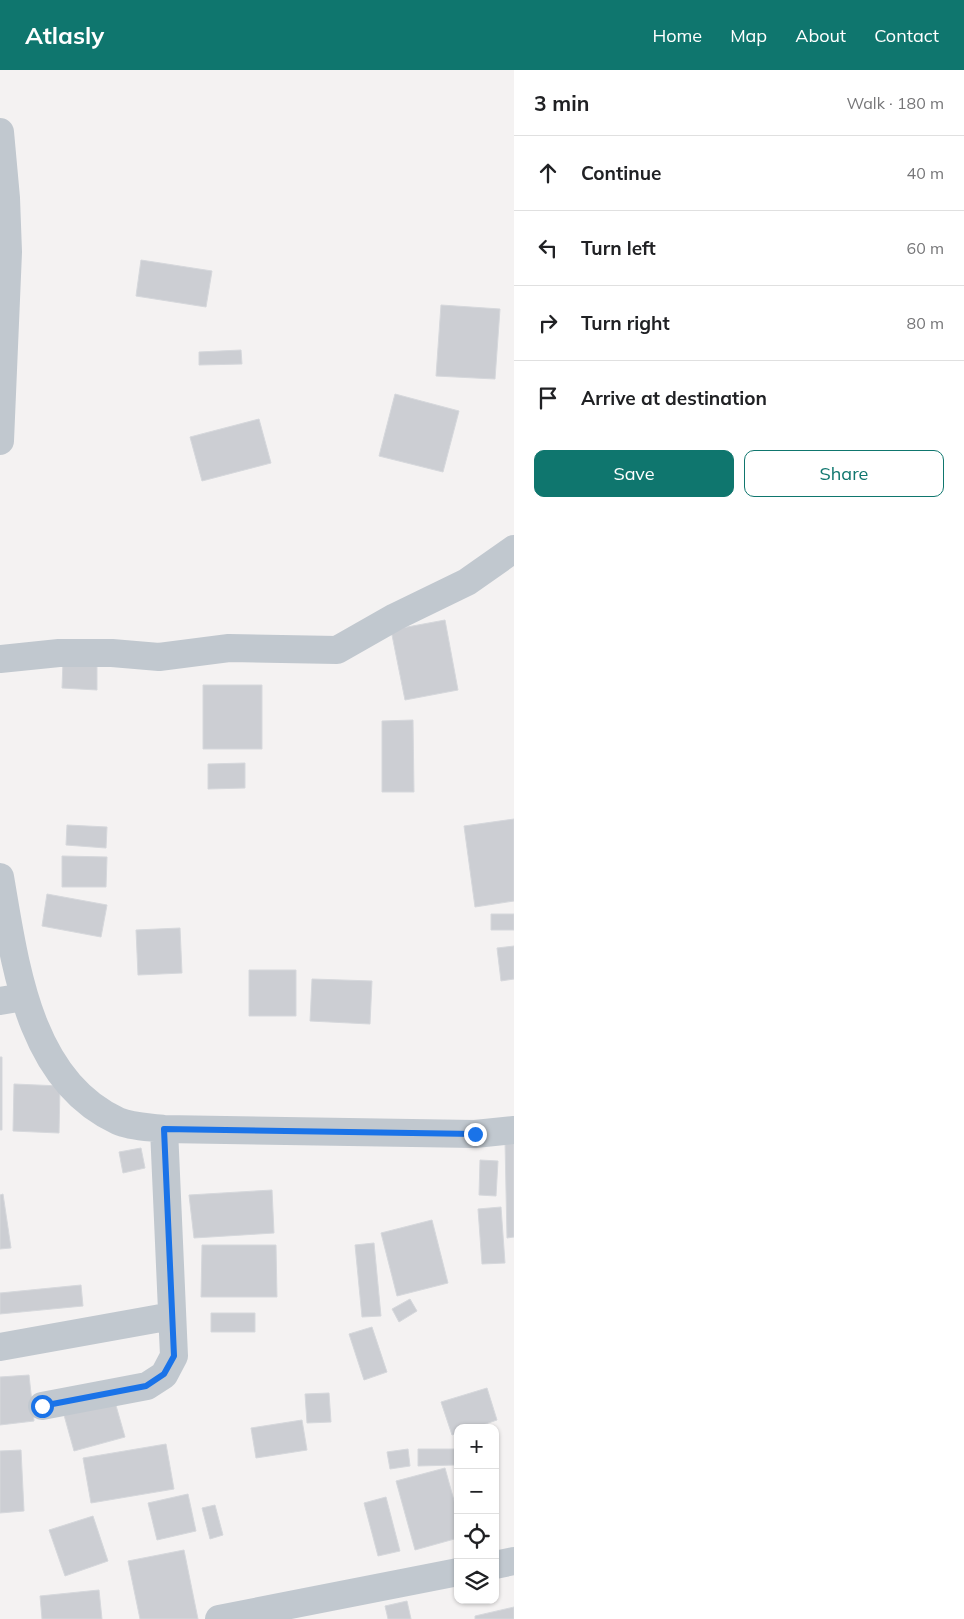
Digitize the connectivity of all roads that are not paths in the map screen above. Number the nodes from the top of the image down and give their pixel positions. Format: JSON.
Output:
{"nodes":[{"id":1,"x":0,"y":132,"type":"edge"},
{"id":2,"x":0,"y":441,"type":"edge"},
{"id":3,"x":514,"y":548,"type":"edge"},
{"id":4,"x":0,"y":659,"type":"edge"},
{"id":5,"x":0,"y":877,"type":"edge"},
{"id":6,"x":12,"y":999,"type":"edge"},
{"id":7,"x":164,"y":1129,"type":"junction"},
{"id":8,"x":514,"y":1130,"type":"edge"},
{"id":9,"x":172,"y":1316,"type":"junction"},
{"id":10,"x":0,"y":1347,"type":"edge"},
{"id":11,"x":42,"y":1406,"type":"dead end"},
{"id":12,"x":514,"y":1561,"type":"edge"},
{"id":13,"x":499,"y":1564,"type":"edge"},
{"id":14,"x":454,"y":1573,"type":"edge"},
{"id":15,"x":220,"y":1619,"type":"edge"}],
"edges":[{"from":1,"to":2,"type":"street"},
{"from":3,"to":4,"type":"street"},
{"from":5,"to":6,"type":"street"},
{"from":6,"to":7,"type":"street"},
{"from":7,"to":8,"type":"street"},
{"from":7,"to":9,"type":"street"},
{"from":9,"to":10,"type":"street"},
{"from":9,"to":11,"type":"street"},
{"from":12,"to":13,"type":"street"},
{"from":14,"to":15,"type":"street"}]}
